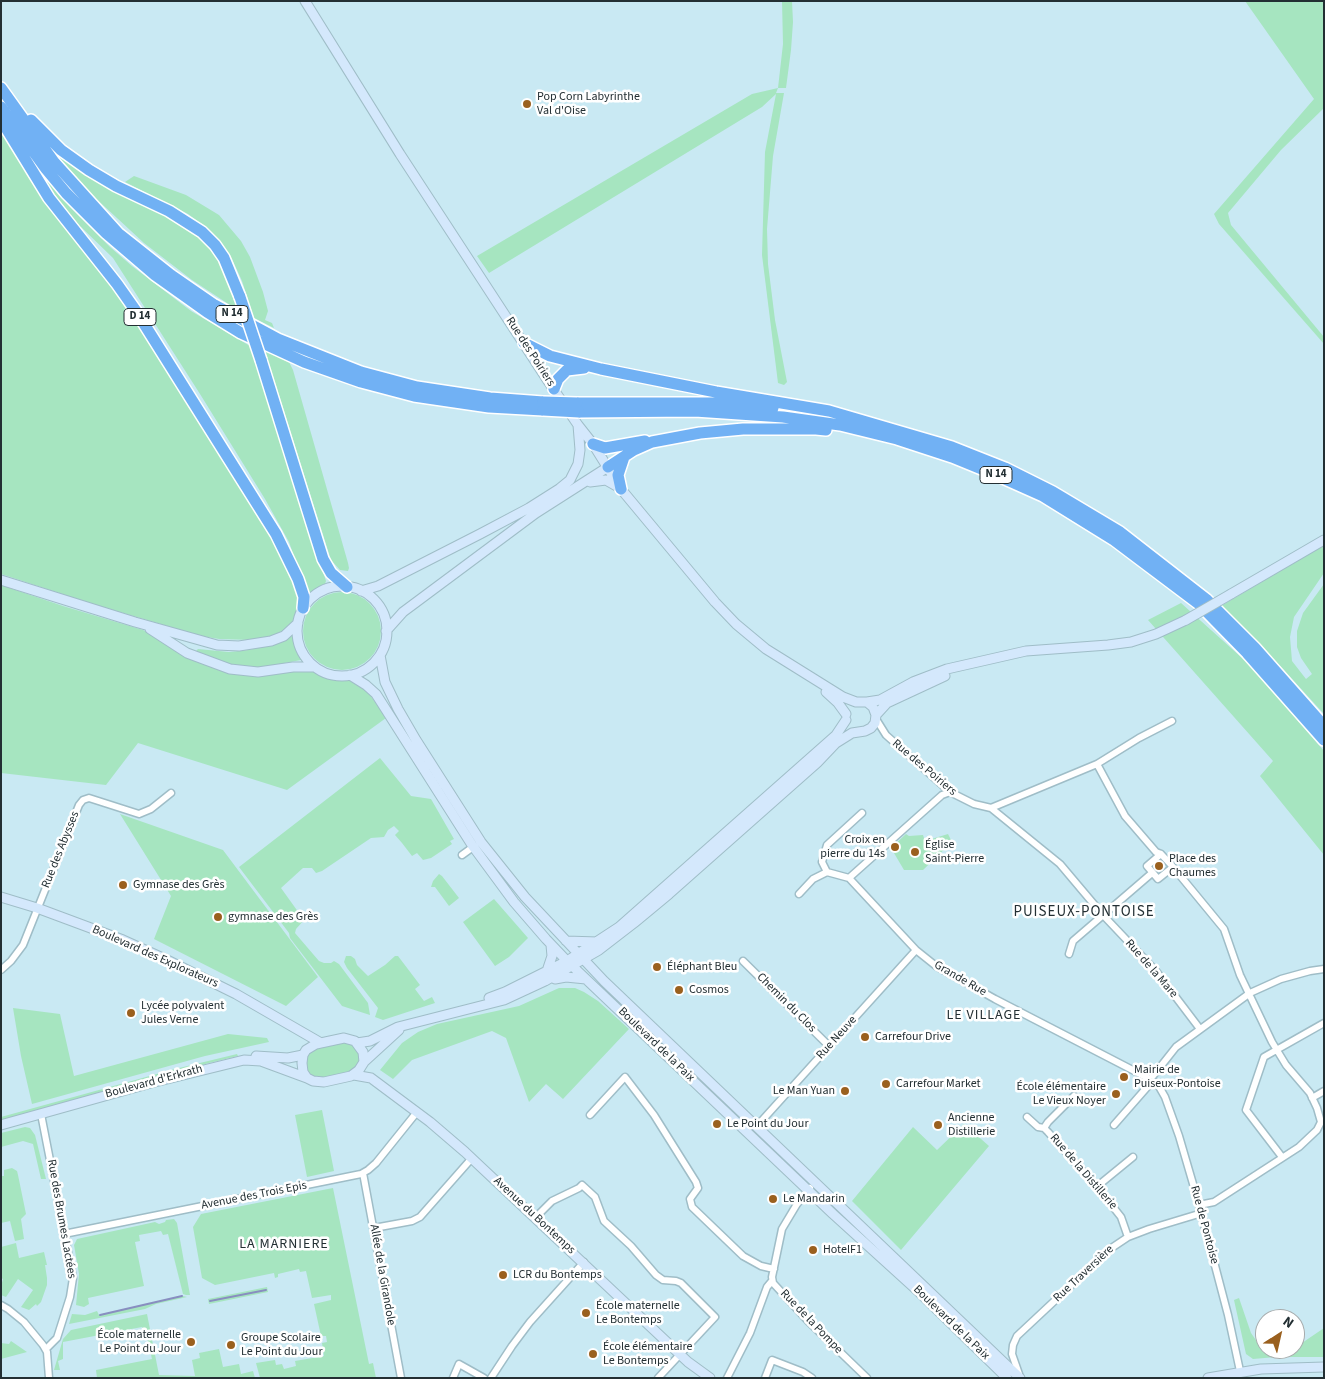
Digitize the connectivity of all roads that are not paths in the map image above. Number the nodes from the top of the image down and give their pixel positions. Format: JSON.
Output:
{"nodes":[{"id":1,"x":305,"y":1,"type":"edge"},
{"id":2,"x":1,"y":81,"type":"edge"},
{"id":3,"x":1,"y":88,"type":"edge"},
{"id":4,"x":1,"y":107,"type":"edge"},
{"id":5,"x":1,"y":120,"type":"edge"},
{"id":6,"x":524,"y":343,"type":"junction"},
{"id":7,"x":601,"y":369,"type":"junction"},
{"id":8,"x":554,"y":389,"type":"junction"},
{"id":9,"x":543,"y":406,"type":"junction"},
{"id":10,"x":578,"y":407,"type":"junction"},
{"id":11,"x":879,"y":424,"type":"junction"},
{"id":12,"x":578,"y":425,"type":"junction"},
{"id":13,"x":665,"y":439,"type":"junction"},
{"id":14,"x":593,"y":444,"type":"junction"},
{"id":15,"x":624,"y":457,"type":"junction"},
{"id":16,"x":608,"y":468,"type":"junction"},
{"id":17,"x":578,"y":486,"type":"junction"},
{"id":18,"x":621,"y":489,"type":"junction"},
{"id":19,"x":1114,"y":540,"type":"junction"},
{"id":20,"x":1324,"y":540,"type":"edge"},
{"id":21,"x":1,"y":580,"type":"edge"},
{"id":22,"x":347,"y":587,"type":"junction"},
{"id":23,"x":361,"y":591,"type":"junction"},
{"id":24,"x":303,"y":608,"type":"junction"},
{"id":25,"x":136,"y":622,"type":"junction"},
{"id":26,"x":298,"y":623,"type":"junction"},
{"id":27,"x":386,"y":631,"type":"junction"},
{"id":28,"x":380,"y":655,"type":"junction"},
{"id":29,"x":972,"y":663,"type":"junction"},
{"id":30,"x":314,"y":666,"type":"junction"},
{"id":31,"x":797,"y":669,"type":"junction"},
{"id":32,"x":350,"y":675,"type":"junction"},
{"id":33,"x":856,"y":702,"type":"junction"},
{"id":34,"x":867,"y":702,"type":"junction"},
{"id":35,"x":846,"y":717,"type":"junction"},
{"id":36,"x":876,"y":717,"type":"junction"},
{"id":37,"x":1172,"y":721,"type":"dead end"},
{"id":38,"x":1324,"y":726,"type":"edge"},
{"id":39,"x":870,"y":730,"type":"junction"},
{"id":40,"x":856,"y":731,"type":"junction"},
{"id":41,"x":886,"y":736,"type":"junction"},
{"id":42,"x":1324,"y":740,"type":"edge"},
{"id":43,"x":1097,"y":764,"type":"junction"},
{"id":44,"x":950,"y":792,"type":"junction"},
{"id":45,"x":171,"y":793,"type":"dead end"},
{"id":46,"x":991,"y":808,"type":"junction"},
{"id":47,"x":862,"y":812,"type":"dead end"},
{"id":48,"x":473,"y":847,"type":"junction"},
{"id":49,"x":1161,"y":854,"type":"junction"},
{"id":50,"x":462,"y":855,"type":"dead end"},
{"id":51,"x":1174,"y":868,"type":"junction"},
{"id":52,"x":827,"y":872,"type":"junction"},
{"id":53,"x":1152,"y":873,"type":"junction"},
{"id":54,"x":848,"y":878,"type":"junction"},
{"id":55,"x":799,"y":894,"type":"dead end"},
{"id":56,"x":1,"y":897,"type":"edge"},
{"id":57,"x":37,"y":908,"type":"junction"},
{"id":58,"x":1103,"y":915,"type":"junction"},
{"id":59,"x":566,"y":941,"type":"junction"},
{"id":60,"x":548,"y":942,"type":"junction"},
{"id":61,"x":599,"y":946,"type":"junction"},
{"id":62,"x":916,"y":950,"type":"junction"},
{"id":63,"x":1069,"y":954,"type":"dead end"},
{"id":64,"x":576,"y":960,"type":"junction"},
{"id":65,"x":743,"y":961,"type":"dead end"},
{"id":66,"x":1324,"y":968,"type":"edge"},
{"id":67,"x":1,"y":970,"type":"edge"},
{"id":68,"x":547,"y":971,"type":"junction"},
{"id":69,"x":595,"y":972,"type":"junction"},
{"id":70,"x":586,"y":980,"type":"junction"},
{"id":71,"x":545,"y":981,"type":"junction"},
{"id":72,"x":604,"y":981,"type":"junction"},
{"id":73,"x":1250,"y":993,"type":"junction"},
{"id":74,"x":449,"y":1013,"type":"junction"},
{"id":75,"x":1324,"y":1023,"type":"edge"},
{"id":76,"x":408,"y":1024,"type":"junction"},
{"id":77,"x":1200,"y":1029,"type":"junction"},
{"id":78,"x":302,"y":1032,"type":"junction"},
{"id":79,"x":321,"y":1043,"type":"junction"},
{"id":80,"x":357,"y":1043,"type":"junction"},
{"id":81,"x":829,"y":1046,"type":"junction"},
{"id":82,"x":1276,"y":1049,"type":"junction"},
{"id":83,"x":305,"y":1053,"type":"junction"},
{"id":84,"x":244,"y":1060,"type":"junction"},
{"id":85,"x":364,"y":1062,"type":"junction"},
{"id":86,"x":354,"y":1075,"type":"junction"},
{"id":87,"x":1150,"y":1077,"type":"junction"},
{"id":88,"x":307,"y":1078,"type":"junction"},
{"id":89,"x":371,"y":1078,"type":"junction"},
{"id":90,"x":1157,"y":1083,"type":"junction"},
{"id":91,"x":1149,"y":1085,"type":"junction"},
{"id":92,"x":1324,"y":1091,"type":"edge"},
{"id":93,"x":1074,"y":1096,"type":"dead end"},
{"id":94,"x":1312,"y":1098,"type":"junction"},
{"id":95,"x":416,"y":1112,"type":"junction"},
{"id":96,"x":41,"y":1114,"type":"junction"},
{"id":97,"x":590,"y":1115,"type":"dead end"},
{"id":98,"x":1027,"y":1116,"type":"dead end"},
{"id":99,"x":732,"y":1118,"type":"junction"},
{"id":100,"x":1,"y":1125,"type":"edge"},
{"id":101,"x":1114,"y":1125,"type":"dead end"},
{"id":102,"x":757,"y":1126,"type":"junction"},
{"id":103,"x":1044,"y":1128,"type":"junction"},
{"id":104,"x":758,"y":1142,"type":"junction"},
{"id":105,"x":1133,"y":1157,"type":"dead end"},
{"id":106,"x":1282,"y":1157,"type":"junction"},
{"id":107,"x":472,"y":1158,"type":"junction"},
{"id":108,"x":363,"y":1173,"type":"junction"},
{"id":109,"x":816,"y":1182,"type":"junction"},
{"id":110,"x":1098,"y":1188,"type":"junction"},
{"id":111,"x":808,"y":1190,"type":"junction"},
{"id":112,"x":1199,"y":1205,"type":"junction"},
{"id":113,"x":1202,"y":1213,"type":"junction"},
{"id":114,"x":536,"y":1217,"type":"junction"},
{"id":115,"x":374,"y":1228,"type":"junction"},
{"id":116,"x":64,"y":1234,"type":"junction"},
{"id":117,"x":1128,"y":1237,"type":"junction"},
{"id":118,"x":584,"y":1262,"type":"junction"},
{"id":119,"x":774,"y":1269,"type":"junction"},
{"id":120,"x":772,"y":1281,"type":"junction"},
{"id":121,"x":1,"y":1305,"type":"edge"},
{"id":122,"x":46,"y":1348,"type":"junction"},
{"id":123,"x":680,"y":1354,"type":"junction"},
{"id":124,"x":690,"y":1363,"type":"junction"},
{"id":125,"x":1324,"y":1368,"type":"edge"},
{"id":126,"x":1240,"y":1371,"type":"junction"},
{"id":127,"x":48,"y":1378,"type":"edge"},
{"id":128,"x":401,"y":1378,"type":"edge"},
{"id":129,"x":453,"y":1378,"type":"edge"},
{"id":130,"x":484,"y":1378,"type":"edge"},
{"id":131,"x":492,"y":1378,"type":"edge"},
{"id":132,"x":658,"y":1378,"type":"edge"},
{"id":133,"x":700,"y":1378,"type":"edge"},
{"id":134,"x":710,"y":1378,"type":"edge"},
{"id":135,"x":727,"y":1378,"type":"edge"},
{"id":136,"x":765,"y":1378,"type":"edge"},
{"id":137,"x":812,"y":1378,"type":"edge"},
{"id":138,"x":867,"y":1378,"type":"edge"},
{"id":139,"x":1008,"y":1378,"type":"edge"},
{"id":140,"x":1021,"y":1378,"type":"edge"},
{"id":141,"x":1208,"y":1378,"type":"edge"}],
"edges":[{"from":1,"to":6,"type":"main road","name":"Rue des Poiriers"},
{"from":2,"to":22,"type":"highway","bridge":true},
{"from":3,"to":9,"type":"highway","number":"N 14"},
{"from":4,"to":9,"type":"highway","number":"N 14"},
{"from":5,"to":24,"type":"highway","number":"D 14"},
{"from":6,"to":7,"type":"highway"},
{"from":6,"to":8,"type":"main road","name":"Rue des Poiriers"},
{"from":7,"to":8,"type":"highway"},
{"from":7,"to":11,"type":"highway"},
{"from":8,"to":12,"type":"main road","name":"Rue des Poiriers"},
{"from":9,"to":10,"type":"highway","number":"N 14","bridge":true},
{"from":10,"to":11,"type":"highway","number":"N 14"},
{"from":10,"to":19,"type":"highway","number":"N 14"},
{"from":11,"to":38,"type":"highway","number":"N 14"},
{"from":12,"to":14,"type":"main road","name":"Rue des Poiriers"},
{"from":12,"to":23,"type":"main road"},
{"from":13,"to":14,"type":"highway"},
{"from":13,"to":15,"type":"highway"},
{"from":13,"to":19,"type":"highway"},
{"from":14,"to":16,"type":"main road","name":"Rue des Poiriers"},
{"from":15,"to":16,"type":"highway"},
{"from":15,"to":18,"type":"highway"},
{"from":16,"to":17,"type":"main road"},
{"from":16,"to":18,"type":"main road","name":"Rue des Poiriers"},
{"from":17,"to":18,"type":"main road"},
{"from":17,"to":27,"type":"main road"},
{"from":18,"to":31,"type":"main road","name":"Rue des Poiriers"},
{"from":19,"to":42,"type":"highway","number":"N 14"},
{"from":20,"to":29,"type":"main road","bridge":true},
{"from":21,"to":25,"type":"main road"},
{"from":22,"to":23,"type":"main road"},
{"from":22,"to":24,"type":"main road"},
{"from":23,"to":27,"type":"main road"},
{"from":24,"to":26,"type":"main road"},
{"from":25,"to":26,"type":"main road"},
{"from":25,"to":30,"type":"main road"},
{"from":26,"to":30,"type":"main road"},
{"from":27,"to":28,"type":"main road"},
{"from":28,"to":32,"type":"main road"},
{"from":28,"to":59,"type":"main road"},
{"from":29,"to":34,"type":"main road"},
{"from":29,"to":36,"type":"main road"},
{"from":30,"to":32,"type":"main road"},
{"from":31,"to":33,"type":"main road"},
{"from":31,"to":35,"type":"main road"},
{"from":32,"to":48,"type":"main road","name":"Boulevard de la Paix"},
{"from":33,"to":34,"type":"main road"},
{"from":33,"to":35,"type":"main road"},
{"from":34,"to":36,"type":"main road"},
{"from":35,"to":40,"type":"main road"},
{"from":35,"to":61,"type":"main road"},
{"from":36,"to":39,"type":"main road"},
{"from":36,"to":41,"type":"street"},
{"from":37,"to":43,"type":"street"},
{"from":39,"to":40,"type":"main road"},
{"from":39,"to":41,"type":"street"},
{"from":40,"to":61,"type":"main road"},
{"from":41,"to":44,"type":"street","name":"Rue des Poiriers"},
{"from":43,"to":46,"type":"street"},
{"from":43,"to":49,"type":"street"},
{"from":44,"to":46,"type":"street","name":"Rue des Poiriers"},
{"from":44,"to":54,"type":"street"},
{"from":45,"to":57,"type":"street","name":"Rue des Abysses"},
{"from":46,"to":58,"type":"street","name":"Rue de la Mare"},
{"from":47,"to":52,"type":"street"},
{"from":48,"to":50,"type":"street"},
{"from":48,"to":60,"type":"main road","name":"Boulevard de la Paix"},
{"from":49,"to":51,"type":"street"},
{"from":49,"to":53,"type":"street"},
{"from":51,"to":53,"type":"street"},
{"from":51,"to":73,"type":"street"},
{"from":52,"to":54,"type":"street"},
{"from":52,"to":55,"type":"street"},
{"from":53,"to":58,"type":"street"},
{"from":54,"to":62,"type":"street","name":"Grande Rue"},
{"from":56,"to":57,"type":"main road","name":"Boulevard des Explorateurs"},
{"from":57,"to":67,"type":"street"},
{"from":57,"to":78,"type":"main road","name":"Boulevard des Explorateurs"},
{"from":58,"to":63,"type":"street"},
{"from":58,"to":77,"type":"street","name":"Rue de la Mare"},
{"from":59,"to":61,"type":"main road"},
{"from":59,"to":64,"type":"main road"},
{"from":60,"to":64,"type":"main road","name":"Boulevard de la Paix"},
{"from":60,"to":68,"type":"main road"},
{"from":61,"to":64,"type":"main road"},
{"from":61,"to":69,"type":"main road"},
{"from":62,"to":81,"type":"street","name":"Rue Neuve"},
{"from":62,"to":87,"type":"street","name":"Grande Rue"},
{"from":64,"to":68,"type":"main road"},
{"from":64,"to":69,"type":"main road","name":"Boulevard de la Paix"},
{"from":64,"to":70,"type":"main road","name":"Boulevard de la Paix"},
{"from":64,"to":71,"type":"main road"},
{"from":64,"to":72,"type":"main road"},
{"from":65,"to":81,"type":"street","name":"Chemin du Clos"},
{"from":66,"to":73,"type":"street"},
{"from":68,"to":74,"type":"main road"},
{"from":69,"to":72,"type":"main road","name":"Boulevard de la Paix"},
{"from":70,"to":71,"type":"main road"},
{"from":70,"to":99,"type":"main road","name":"Boulevard de la Paix"},
{"from":71,"to":74,"type":"main road"},
{"from":72,"to":102,"type":"main road","name":"Boulevard de la Paix"},
{"from":73,"to":77,"type":"street"},
{"from":73,"to":82,"type":"street"},
{"from":74,"to":76,"type":"main road"},
{"from":75,"to":82,"type":"street"},
{"from":76,"to":80,"type":"main road"},
{"from":76,"to":85,"type":"main road"},
{"from":77,"to":87,"type":"street"},
{"from":78,"to":79,"type":"main road","name":"Boulevard des Explorateurs"},
{"from":78,"to":83,"type":"main road"},
{"from":79,"to":80,"type":"main road"},
{"from":79,"to":83,"type":"main road"},
{"from":80,"to":85,"type":"main road"},
{"from":81,"to":102,"type":"street","name":"Rue Neuve"},
{"from":82,"to":94,"type":"street"},
{"from":82,"to":106,"type":"street"},
{"from":83,"to":84,"type":"main road"},
{"from":83,"to":88,"type":"main road"},
{"from":84,"to":88,"type":"main road","name":"Boulevard d'Erkrath"},
{"from":84,"to":96,"type":"main road","name":"Boulevard d'Erkrath"},
{"from":85,"to":86,"type":"main road"},
{"from":85,"to":89,"type":"main road","name":"Avenue du Bontemps"},
{"from":86,"to":88,"type":"main road"},
{"from":86,"to":89,"type":"main road","name":"Avenue du Bontemps"},
{"from":87,"to":90,"type":"street"},
{"from":87,"to":91,"type":"street"},
{"from":89,"to":95,"type":"main road","name":"Avenue du Bontemps"},
{"from":90,"to":91,"type":"street"},
{"from":90,"to":112,"type":"street","name":"Rue de Pontoise"},
{"from":91,"to":101,"type":"street"},
{"from":92,"to":94,"type":"street"},
{"from":93,"to":103,"type":"street"},
{"from":94,"to":106,"type":"street"},
{"from":95,"to":107,"type":"main road","name":"Avenue du Bontemps"},
{"from":95,"to":108,"type":"street"},
{"from":96,"to":100,"type":"main road","name":"Boulevard d'Erkrath"},
{"from":96,"to":116,"type":"street","name":"Rue des Brumes Lactées"},
{"from":97,"to":119,"type":"street"},
{"from":98,"to":103,"type":"street","name":"Rue de la Distillerie"},
{"from":99,"to":102,"type":"street"},
{"from":99,"to":104,"type":"main road","name":"Boulevard de la Paix"},
{"from":102,"to":104,"type":"street"},
{"from":102,"to":109,"type":"main road","name":"Boulevard de la Paix"},
{"from":103,"to":110,"type":"street","name":"Rue de la Distillerie"},
{"from":104,"to":111,"type":"main road","name":"Boulevard de la Paix"},
{"from":105,"to":110,"type":"street"},
{"from":106,"to":112,"type":"street"},
{"from":107,"to":114,"type":"main road","name":"Avenue du Bontemps"},
{"from":107,"to":115,"type":"street"},
{"from":108,"to":115,"type":"street","name":"Allée de la Girandole"},
{"from":108,"to":116,"type":"street","name":"Avenue des Trois Epis"},
{"from":109,"to":111,"type":"street","name":"Rue de la Pompe"},
{"from":109,"to":140,"type":"main road","name":"Boulevard de la Paix"},
{"from":110,"to":117,"type":"street","name":"Rue de la Distillerie"},
{"from":111,"to":119,"type":"street","name":"Rue de la Pompe"},
{"from":111,"to":139,"type":"main road","name":"Boulevard de la Paix"},
{"from":112,"to":113,"type":"street","name":"Rue de Pontoise"},
{"from":113,"to":117,"type":"street","name":"Rue Traversière"},
{"from":113,"to":126,"type":"street","name":"Rue de Pontoise"},
{"from":114,"to":118,"type":"main road","name":"Avenue du Bontemps"},
{"from":114,"to":123,"type":"street"},
{"from":115,"to":128,"type":"street","name":"Allée de la Girandole"},
{"from":116,"to":122,"type":"street","name":"Rue des Brumes Lactées"},
{"from":117,"to":140,"type":"street","name":"Rue Traversière"},
{"from":118,"to":123,"type":"main road","name":"Avenue du Bontemps"},
{"from":118,"to":131,"type":"street"},
{"from":119,"to":120,"type":"street","name":"Rue de la Pompe"},
{"from":120,"to":135,"type":"street"},
{"from":120,"to":138,"type":"street","name":"Rue de la Pompe"},
{"from":121,"to":122,"type":"street"},
{"from":122,"to":127,"type":"street"},
{"from":123,"to":124,"type":"main road","name":"Avenue du Bontemps"},
{"from":123,"to":132,"type":"street"},
{"from":124,"to":133,"type":"main road","name":"Avenue du Bontemps"},
{"from":124,"to":134,"type":"main road","name":"Avenue du Bontemps"},
{"from":125,"to":126,"type":"main road"},
{"from":126,"to":141,"type":"main road"},
{"from":129,"to":130,"type":"street"},
{"from":136,"to":137,"type":"street"}]}
